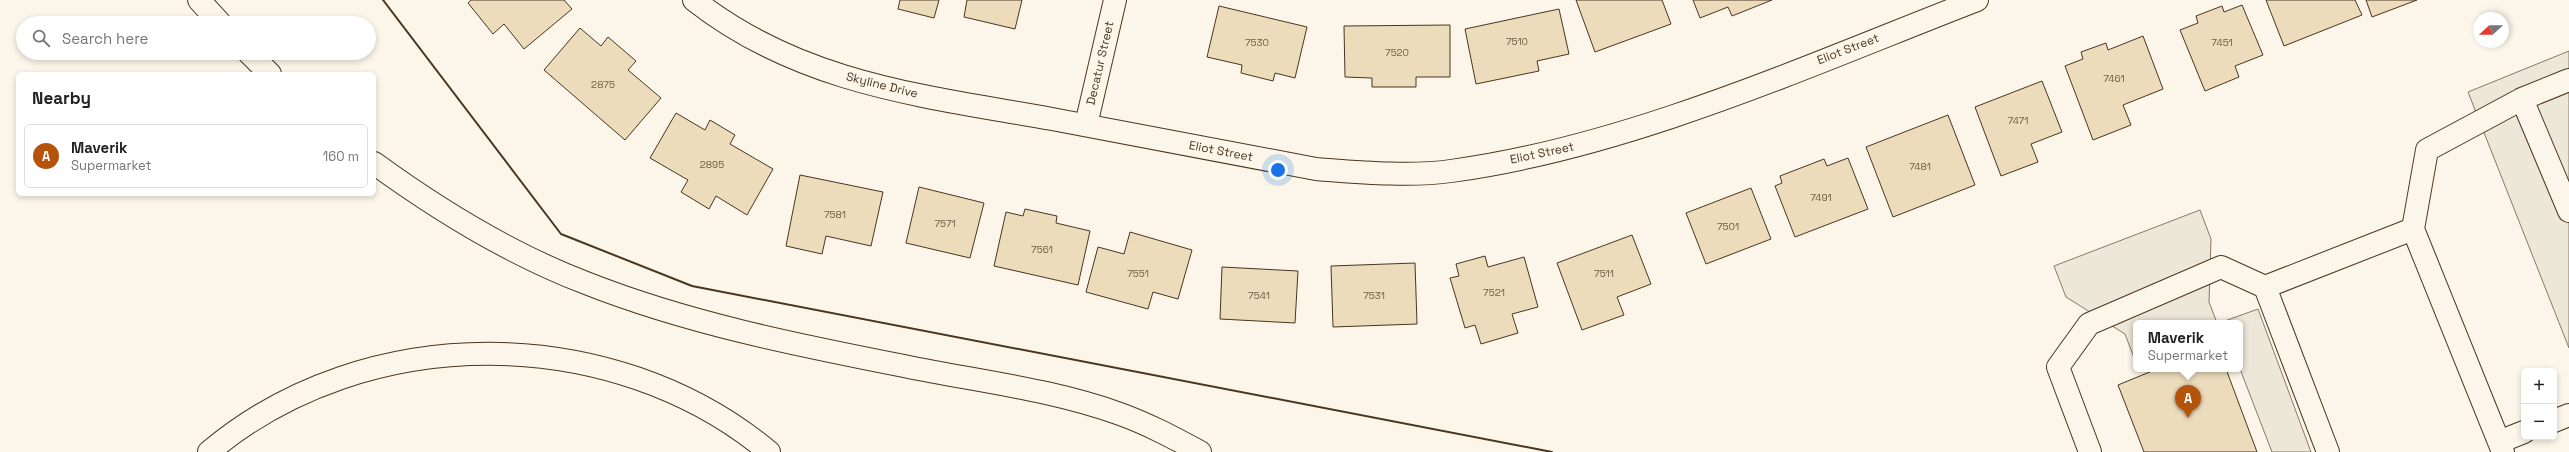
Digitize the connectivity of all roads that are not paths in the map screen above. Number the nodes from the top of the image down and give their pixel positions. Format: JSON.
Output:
{"nodes":[{"id":1,"x":199,"y":0,"type":"edge"},
{"id":2,"x":694,"y":0,"type":"edge"},
{"id":3,"x":1114,"y":0,"type":"edge"},
{"id":4,"x":1977,"y":0,"type":"edge"},
{"id":5,"x":214,"y":16,"type":"edge"},
{"id":6,"x":256,"y":60,"type":"edge"},
{"id":7,"x":268,"y":72,"type":"edge"},
{"id":8,"x":2569,"y":80,"type":"edge"},
{"id":9,"x":2522,"y":99,"type":"junction"},
{"id":10,"x":1086,"y":125,"type":"junction"},
{"id":11,"x":376,"y":165,"type":"edge"},
{"id":12,"x":2569,"y":211,"type":"edge"},
{"id":13,"x":2413,"y":229,"type":"junction"},
{"id":14,"x":2265,"y":287,"type":"junction"},
{"id":15,"x":2569,"y":415,"type":"edge"},
{"id":16,"x":2557,"y":420,"type":"edge"},
{"id":17,"x":2521,"y":434,"type":"edge"},
{"id":18,"x":2501,"y":447,"type":"edge"},
{"id":19,"x":209,"y":452,"type":"edge"},
{"id":20,"x":770,"y":452,"type":"edge"},
{"id":21,"x":1200,"y":452,"type":"edge"},
{"id":22,"x":2090,"y":452,"type":"edge"},
{"id":23,"x":2328,"y":452,"type":"edge"}],
"edges":[{"from":1,"to":5,"type":"main road"},
{"from":2,"to":10,"type":"main road","name":"Skyline Drive"},
{"from":3,"to":10,"type":"main road","name":"Decatur Street"},
{"from":4,"to":10,"type":"main road","name":"Eliot Street"},
{"from":6,"to":7,"type":"main road"},
{"from":8,"to":9,"type":"main road"},
{"from":9,"to":12,"type":"main road"},
{"from":9,"to":13,"type":"main road"},
{"from":11,"to":21,"type":"main road"},
{"from":13,"to":14,"type":"main road"},
{"from":13,"to":18,"type":"main road"},
{"from":14,"to":22,"type":"main road"},
{"from":14,"to":23,"type":"main road"},
{"from":15,"to":16,"type":"main road"},
{"from":17,"to":18,"type":"main road"},
{"from":19,"to":20,"type":"main road"}]}
